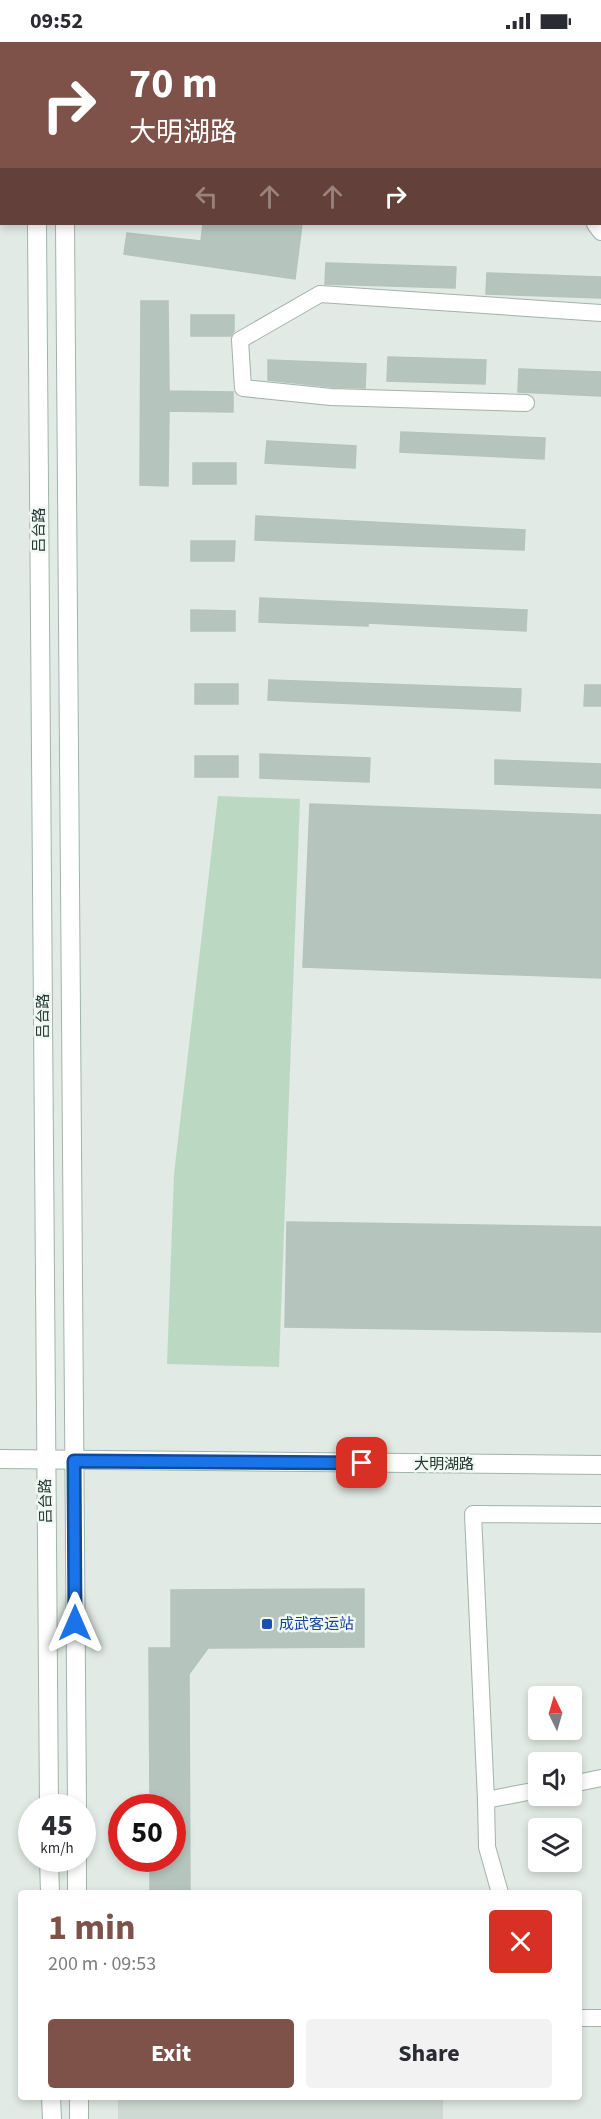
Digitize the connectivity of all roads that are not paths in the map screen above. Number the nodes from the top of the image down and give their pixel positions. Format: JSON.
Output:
{"nodes":[{"id":1,"x":37,"y":225,"type":"edge"},
{"id":2,"x":65,"y":225,"type":"edge"},
{"id":3,"x":601,"y":313,"type":"edge"},
{"id":4,"x":526,"y":403,"type":"dead end"},
{"id":5,"x":0,"y":1459,"type":"edge"},
{"id":6,"x":46,"y":1460,"type":"junction"},
{"id":7,"x":74,"y":1461,"type":"junction"},
{"id":8,"x":601,"y":1465,"type":"edge"},
{"id":9,"x":601,"y":1515,"type":"edge"},
{"id":10,"x":601,"y":1778,"type":"edge"},
{"id":11,"x":582,"y":1782,"type":"edge"},
{"id":12,"x":528,"y":1792,"type":"edge"},
{"id":13,"x":49,"y":1794,"type":"edge"},
{"id":14,"x":77,"y":1794,"type":"edge"},
{"id":15,"x":486,"y":1800,"type":"junction"},
{"id":16,"x":49,"y":1872,"type":"edge"},
{"id":17,"x":77,"y":1872,"type":"edge"},
{"id":18,"x":50,"y":1890,"type":"edge"},
{"id":19,"x":78,"y":1890,"type":"edge"},
{"id":20,"x":499,"y":1890,"type":"edge"},
{"id":21,"x":601,"y":2018,"type":"edge"},
{"id":22,"x":582,"y":2019,"type":"edge"},
{"id":23,"x":51,"y":2100,"type":"edge"},
{"id":24,"x":79,"y":2100,"type":"edge"},
{"id":25,"x":52,"y":2119,"type":"edge"},
{"id":26,"x":79,"y":2119,"type":"edge"}],
"edges":[{"from":1,"to":6,"type":"main road","name":"吕台路"},
{"from":2,"to":7,"type":"main road","name":"吕台路"},
{"from":3,"to":4,"type":"street"},
{"from":5,"to":6,"type":"main road","name":"大明湖路"},
{"from":6,"to":7,"type":"main road","name":"大明湖路"},
{"from":6,"to":13,"type":"main road","name":"吕台路"},
{"from":7,"to":8,"type":"main road","name":"大明湖路"},
{"from":7,"to":14,"type":"main road","name":"吕台路"},
{"from":9,"to":15,"type":"street"},
{"from":10,"to":11,"type":"street"},
{"from":12,"to":15,"type":"street"},
{"from":15,"to":20,"type":"street"},
{"from":16,"to":18,"type":"main road"},
{"from":17,"to":19,"type":"main road"},
{"from":21,"to":22,"type":"street"},
{"from":23,"to":25,"type":"main road"},
{"from":24,"to":26,"type":"main road"}]}
